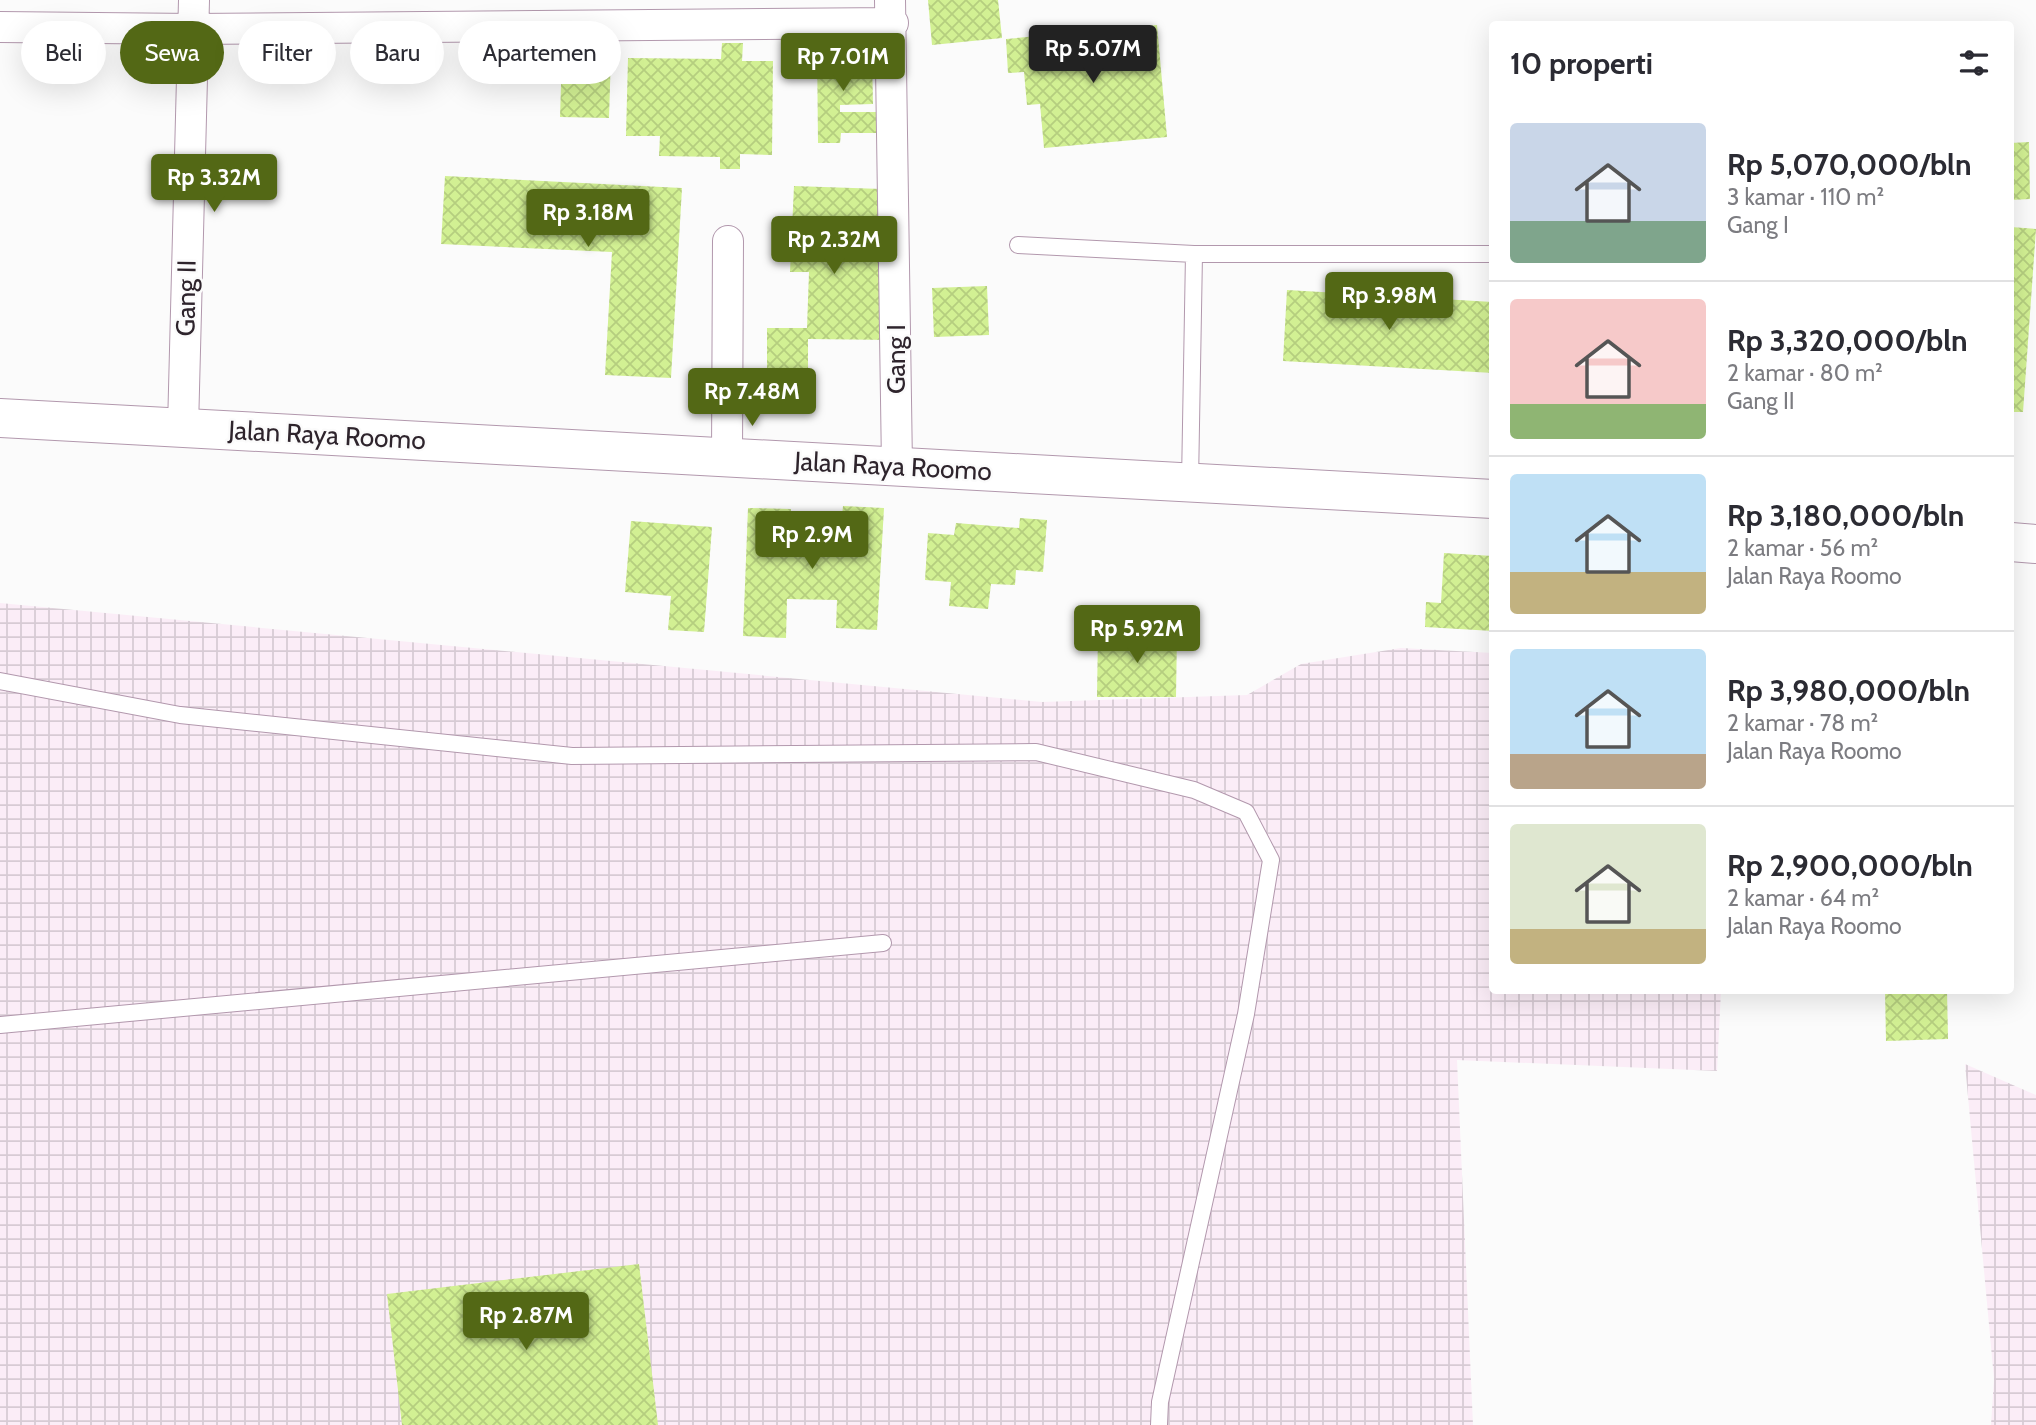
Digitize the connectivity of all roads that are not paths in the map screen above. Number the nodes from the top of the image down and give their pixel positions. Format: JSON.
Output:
{"nodes":[{"id":1,"x":892,"y":11,"type":"edge"},
{"id":2,"x":194,"y":15,"type":"edge"},
{"id":3,"x":0,"y":27,"type":"edge"},
{"id":4,"x":728,"y":241,"type":"dead end"},
{"id":5,"x":1018,"y":245,"type":"dead end"},
{"id":6,"x":1194,"y":254,"type":"junction"},
{"id":7,"x":1489,"y":254,"type":"edge"},
{"id":8,"x":0,"y":418,"type":"edge"},
{"id":9,"x":183,"y":428,"type":"junction"},
{"id":10,"x":727,"y":456,"type":"junction"},
{"id":11,"x":897,"y":466,"type":"junction"},
{"id":12,"x":1191,"y":482,"type":"junction"},
{"id":13,"x":1489,"y":499,"type":"edge"},
{"id":14,"x":2014,"y":542,"type":"edge"},
{"id":15,"x":2036,"y":544,"type":"edge"},
{"id":16,"x":0,"y":681,"type":"edge"},
{"id":17,"x":883,"y":943,"type":"dead end"},
{"id":18,"x":0,"y":1025,"type":"edge"},
{"id":19,"x":1160,"y":1425,"type":"edge"}],
"edges":[{"from":1,"to":2,"type":"street"},
{"from":1,"to":11,"type":"street","name":"Gang I"},
{"from":2,"to":3,"type":"street"},
{"from":2,"to":9,"type":"street","name":"Gang II"},
{"from":4,"to":10,"type":"street"},
{"from":5,"to":6,"type":"lane"},
{"from":6,"to":7,"type":"lane"},
{"from":6,"to":12,"type":"lane"},
{"from":8,"to":9,"type":"highway","name":"Jalan Raya Roomo"},
{"from":9,"to":10,"type":"highway","name":"Jalan Raya Roomo"},
{"from":10,"to":11,"type":"highway","name":"Jalan Raya Roomo"},
{"from":11,"to":12,"type":"highway","name":"Jalan Raya Roomo"},
{"from":12,"to":13,"type":"highway","name":"Jalan Raya Roomo"},
{"from":14,"to":15,"type":"highway"},
{"from":16,"to":19,"type":"lane"},
{"from":17,"to":18,"type":"lane"}]}
